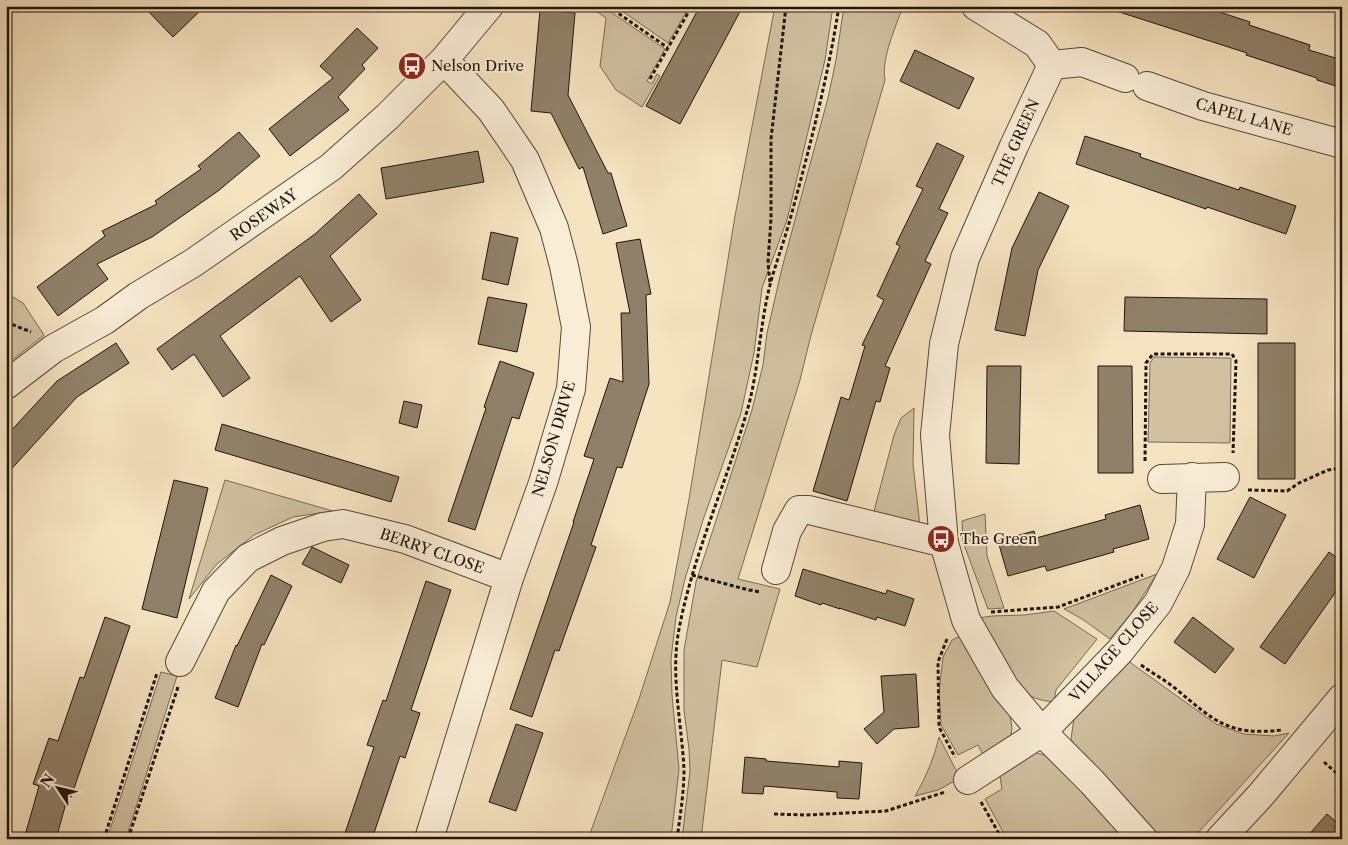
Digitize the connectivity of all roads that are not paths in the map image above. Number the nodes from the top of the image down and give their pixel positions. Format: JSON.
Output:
{"nodes":[{"id":1,"x":489,"y":6,"type":"edge"},
{"id":2,"x":976,"y":6,"type":"edge"},
{"id":3,"x":444,"y":60,"type":"junction"},
{"id":4,"x":1052,"y":65,"type":"junction"},
{"id":5,"x":1342,"y":144,"type":"edge"},
{"id":6,"x":6,"y":384,"type":"edge"},
{"id":7,"x":1153,"y":474,"type":"road end"},
{"id":8,"x":1233,"y":475,"type":"road end"},
{"id":9,"x":1192,"y":477,"type":"junction"},
{"id":10,"x":944,"y":543,"type":"junction"},
{"id":11,"x":776,"y":570,"type":"road end"},
{"id":12,"x":508,"y":578,"type":"junction"},
{"id":13,"x":180,"y":662,"type":"road end"},
{"id":14,"x":1342,"y":698,"type":"edge"},
{"id":15,"x":1042,"y":732,"type":"junction"},
{"id":16,"x":968,"y":780,"type":"road end"},
{"id":17,"x":429,"y":839,"type":"edge"},
{"id":18,"x":1143,"y":839,"type":"edge"},
{"id":19,"x":1220,"y":839,"type":"edge"}],
"edges":[{"from":1,"to":3,"type":"street","name":"ROSEWAY"},
{"from":2,"to":4,"type":"street"},
{"from":3,"to":6,"type":"street","name":"ROSEWAY"},
{"from":3,"to":12,"type":"street","name":"NELSON DRIVE"},
{"from":4,"to":5,"type":"street","name":"CAPEL LANE"},
{"from":4,"to":10,"type":"street","name":"THE GREEN"},
{"from":7,"to":9,"type":"street"},
{"from":8,"to":9,"type":"street"},
{"from":9,"to":15,"type":"street","name":"VILLAGE CLOSE"},
{"from":10,"to":11,"type":"street"},
{"from":10,"to":15,"type":"street","name":"THE GREEN"},
{"from":12,"to":13,"type":"street","name":"BERRY CLOSE"},
{"from":12,"to":17,"type":"street","name":"NELSON DRIVE"},
{"from":14,"to":19,"type":"street"},
{"from":15,"to":16,"type":"street","name":"VILLAGE CLOSE"},
{"from":15,"to":18,"type":"street","name":"THE GREEN"}]}
